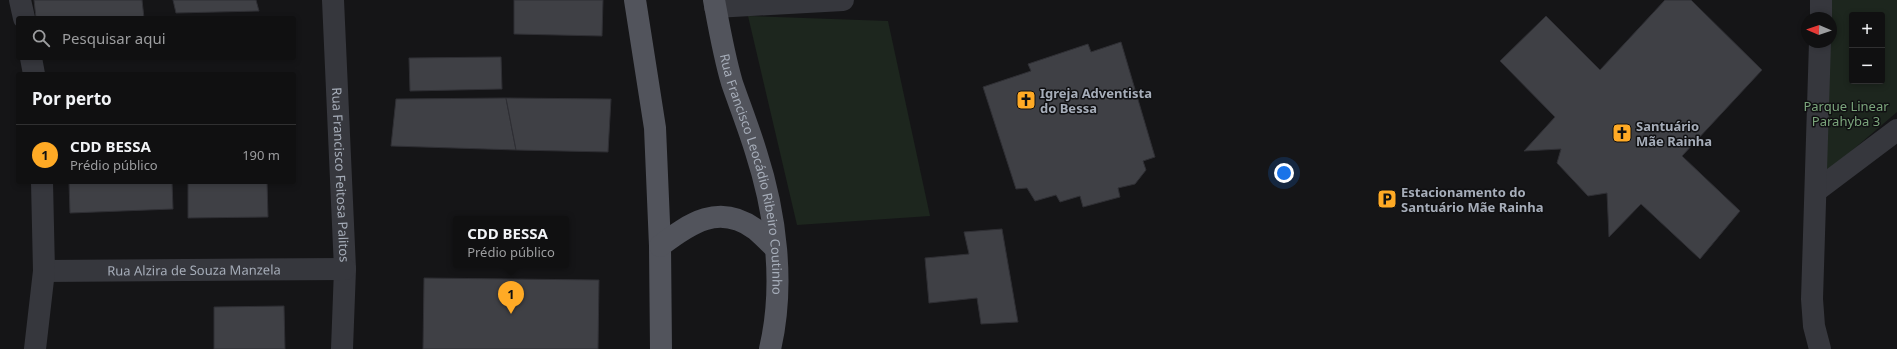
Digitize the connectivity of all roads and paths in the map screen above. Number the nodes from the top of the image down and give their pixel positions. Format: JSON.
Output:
{"nodes":[{"id":1,"x":20,"y":0,"type":"edge"},
{"id":2,"x":333,"y":0,"type":"edge"},
{"id":3,"x":635,"y":0,"type":"edge"},
{"id":4,"x":843,"y":0,"type":"edge"},
{"id":5,"x":1821,"y":0,"type":"edge"},
{"id":6,"x":714,"y":3,"type":"edge"},
{"id":7,"x":1821,"y":12,"type":"edge"},
{"id":8,"x":24,"y":16,"type":"edge"},
{"id":9,"x":1820,"y":48,"type":"edge"},
{"id":10,"x":31,"y":60,"type":"edge"},
{"id":11,"x":34,"y":72,"type":"edge"},
{"id":12,"x":1896,"y":131,"type":"edge"},
{"id":13,"x":42,"y":184,"type":"edge"},
{"id":14,"x":1816,"y":191,"type":"junction"},
{"id":15,"x":660,"y":246,"type":"junction"},
{"id":16,"x":775,"y":248,"type":"junction"},
{"id":17,"x":345,"y":269,"type":"junction"},
{"id":18,"x":44,"y":271,"type":"junction"},
{"id":19,"x":35,"y":349,"type":"edge"},
{"id":20,"x":342,"y":349,"type":"edge"},
{"id":21,"x":661,"y":349,"type":"edge"},
{"id":22,"x":770,"y":349,"type":"edge"},
{"id":23,"x":1820,"y":349,"type":"edge"}],
"edges":[{"from":1,"to":8,"type":"street"},
{"from":2,"to":17,"type":"street","name":"Rua Francisco Feitosa Palitos"},
{"from":3,"to":15,"type":"main road"},
{"from":4,"to":6,"type":"street"},
{"from":5,"to":7,"type":"street"},
{"from":6,"to":16,"type":"main road","name":"Rua Francisco Leocádio Ribeiro Coutinho"},
{"from":9,"to":14,"type":"street"},
{"from":10,"to":11,"type":"street"},
{"from":12,"to":14,"type":"street"},
{"from":13,"to":18,"type":"street"},
{"from":14,"to":23,"type":"street"},
{"from":15,"to":16,"type":"main road"},
{"from":15,"to":21,"type":"main road"},
{"from":16,"to":22,"type":"main road","name":"Rua Francisco Leocádio Ribeiro Coutinho"},
{"from":17,"to":18,"type":"street","name":"Rua Alzira de Souza Manzela"},
{"from":17,"to":20,"type":"street","name":"Rua Francisco Feitosa Palitos"},
{"from":18,"to":19,"type":"street"}]}
